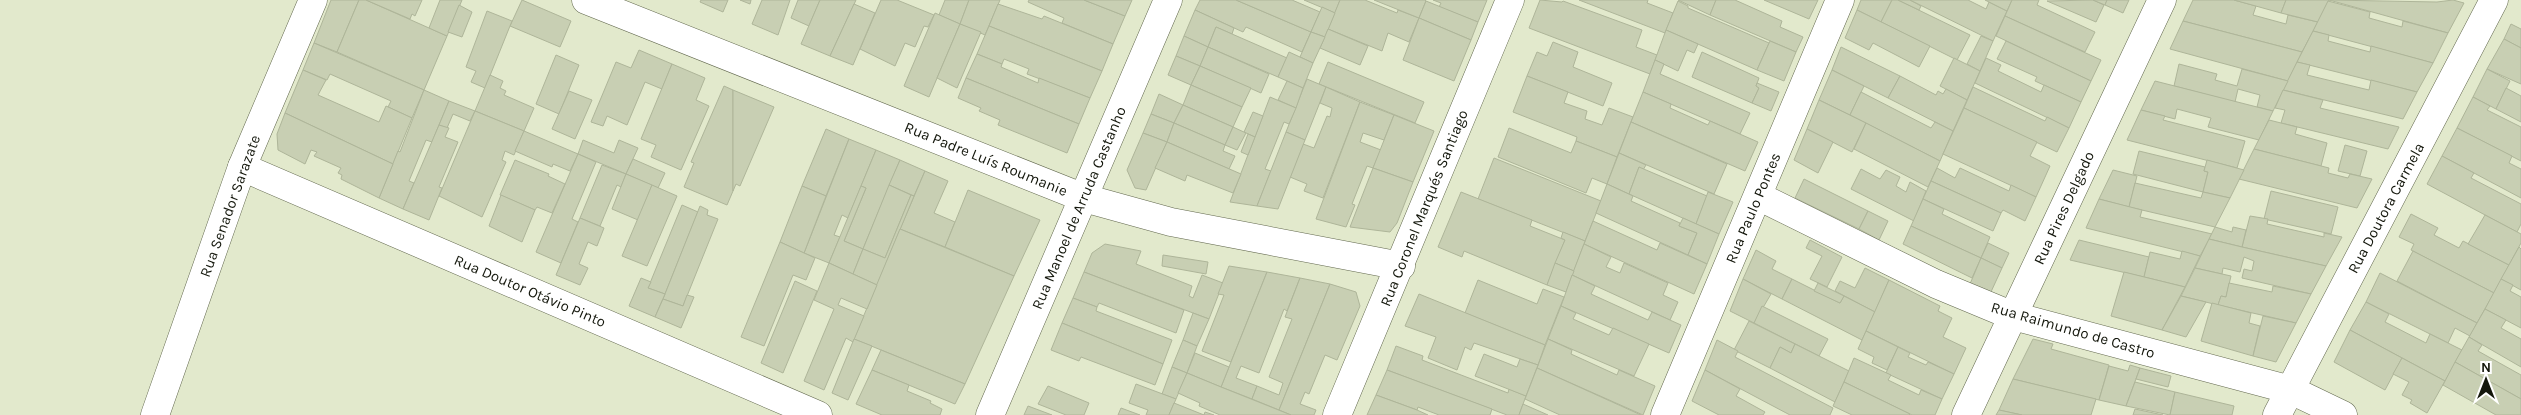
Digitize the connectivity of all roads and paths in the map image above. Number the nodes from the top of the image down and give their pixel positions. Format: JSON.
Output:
{"nodes":[{"id":1,"x":313,"y":0,"type":"edge"},
{"id":2,"x":586,"y":0,"type":"edge"},
{"id":3,"x":1168,"y":0,"type":"edge"},
{"id":4,"x":1510,"y":0,"type":"edge"},
{"id":5,"x":1840,"y":0,"type":"edge"},
{"id":6,"x":2162,"y":0,"type":"edge"},
{"id":7,"x":2494,"y":0,"type":"edge"},
{"id":8,"x":242,"y":167,"type":"junction"},
{"id":9,"x":1758,"y":196,"type":"junction"},
{"id":10,"x":1084,"y":198,"type":"junction"},
{"id":11,"x":1401,"y":266,"type":"junction"},
{"id":12,"x":2013,"y":316,"type":"junction"},
{"id":13,"x":2291,"y":390,"type":"junction"},
{"id":14,"x":154,"y":415,"type":"edge"},
{"id":15,"x":818,"y":415,"type":"edge"},
{"id":16,"x":990,"y":415,"type":"edge"},
{"id":17,"x":1337,"y":415,"type":"edge"},
{"id":18,"x":1665,"y":415,"type":"edge"},
{"id":19,"x":1966,"y":415,"type":"edge"},
{"id":20,"x":2277,"y":415,"type":"edge"},
{"id":21,"x":2343,"y":415,"type":"edge"}],
"edges":[{"from":1,"to":8,"type":"street","name":"Rua Senador Sarazate"},
{"from":2,"to":10,"type":"street","name":"Rua Padre Luís Roumanie"},
{"from":3,"to":10,"type":"street","name":"Rua Manoel de Arruda Castanho"},
{"from":4,"to":11,"type":"street","name":"Rua Coronel Marqués Santiago"},
{"from":5,"to":9,"type":"street","name":"Rua Paulo Pontes"},
{"from":6,"to":12,"type":"street","name":"Rua Pires Delgado"},
{"from":7,"to":13,"type":"street","name":"Rua Doutora Carmela"},
{"from":8,"to":14,"type":"street","name":"Rua Senador Sarazate"},
{"from":8,"to":15,"type":"street","name":"Rua Doutor Otávio Pinto"},
{"from":9,"to":12,"type":"street","name":"Rua Raimundo de Castro"},
{"from":9,"to":18,"type":"street","name":"Rua Paulo Pontes"},
{"from":10,"to":11,"type":"street","name":"Rua Padre Luís Roumanie"},
{"from":10,"to":16,"type":"street","name":"Rua Manoel de Arruda Castanho"},
{"from":11,"to":17,"type":"street","name":"Rua Coronel Marqués Santiago"},
{"from":12,"to":13,"type":"street","name":"Rua Raimundo de Castro"},
{"from":12,"to":19,"type":"street","name":"Rua Pires Delgado"},
{"from":13,"to":20,"type":"street","name":"Rua Doutora Carmela"},
{"from":13,"to":21,"type":"street","name":"Rua Raimundo de Castro"}]}
